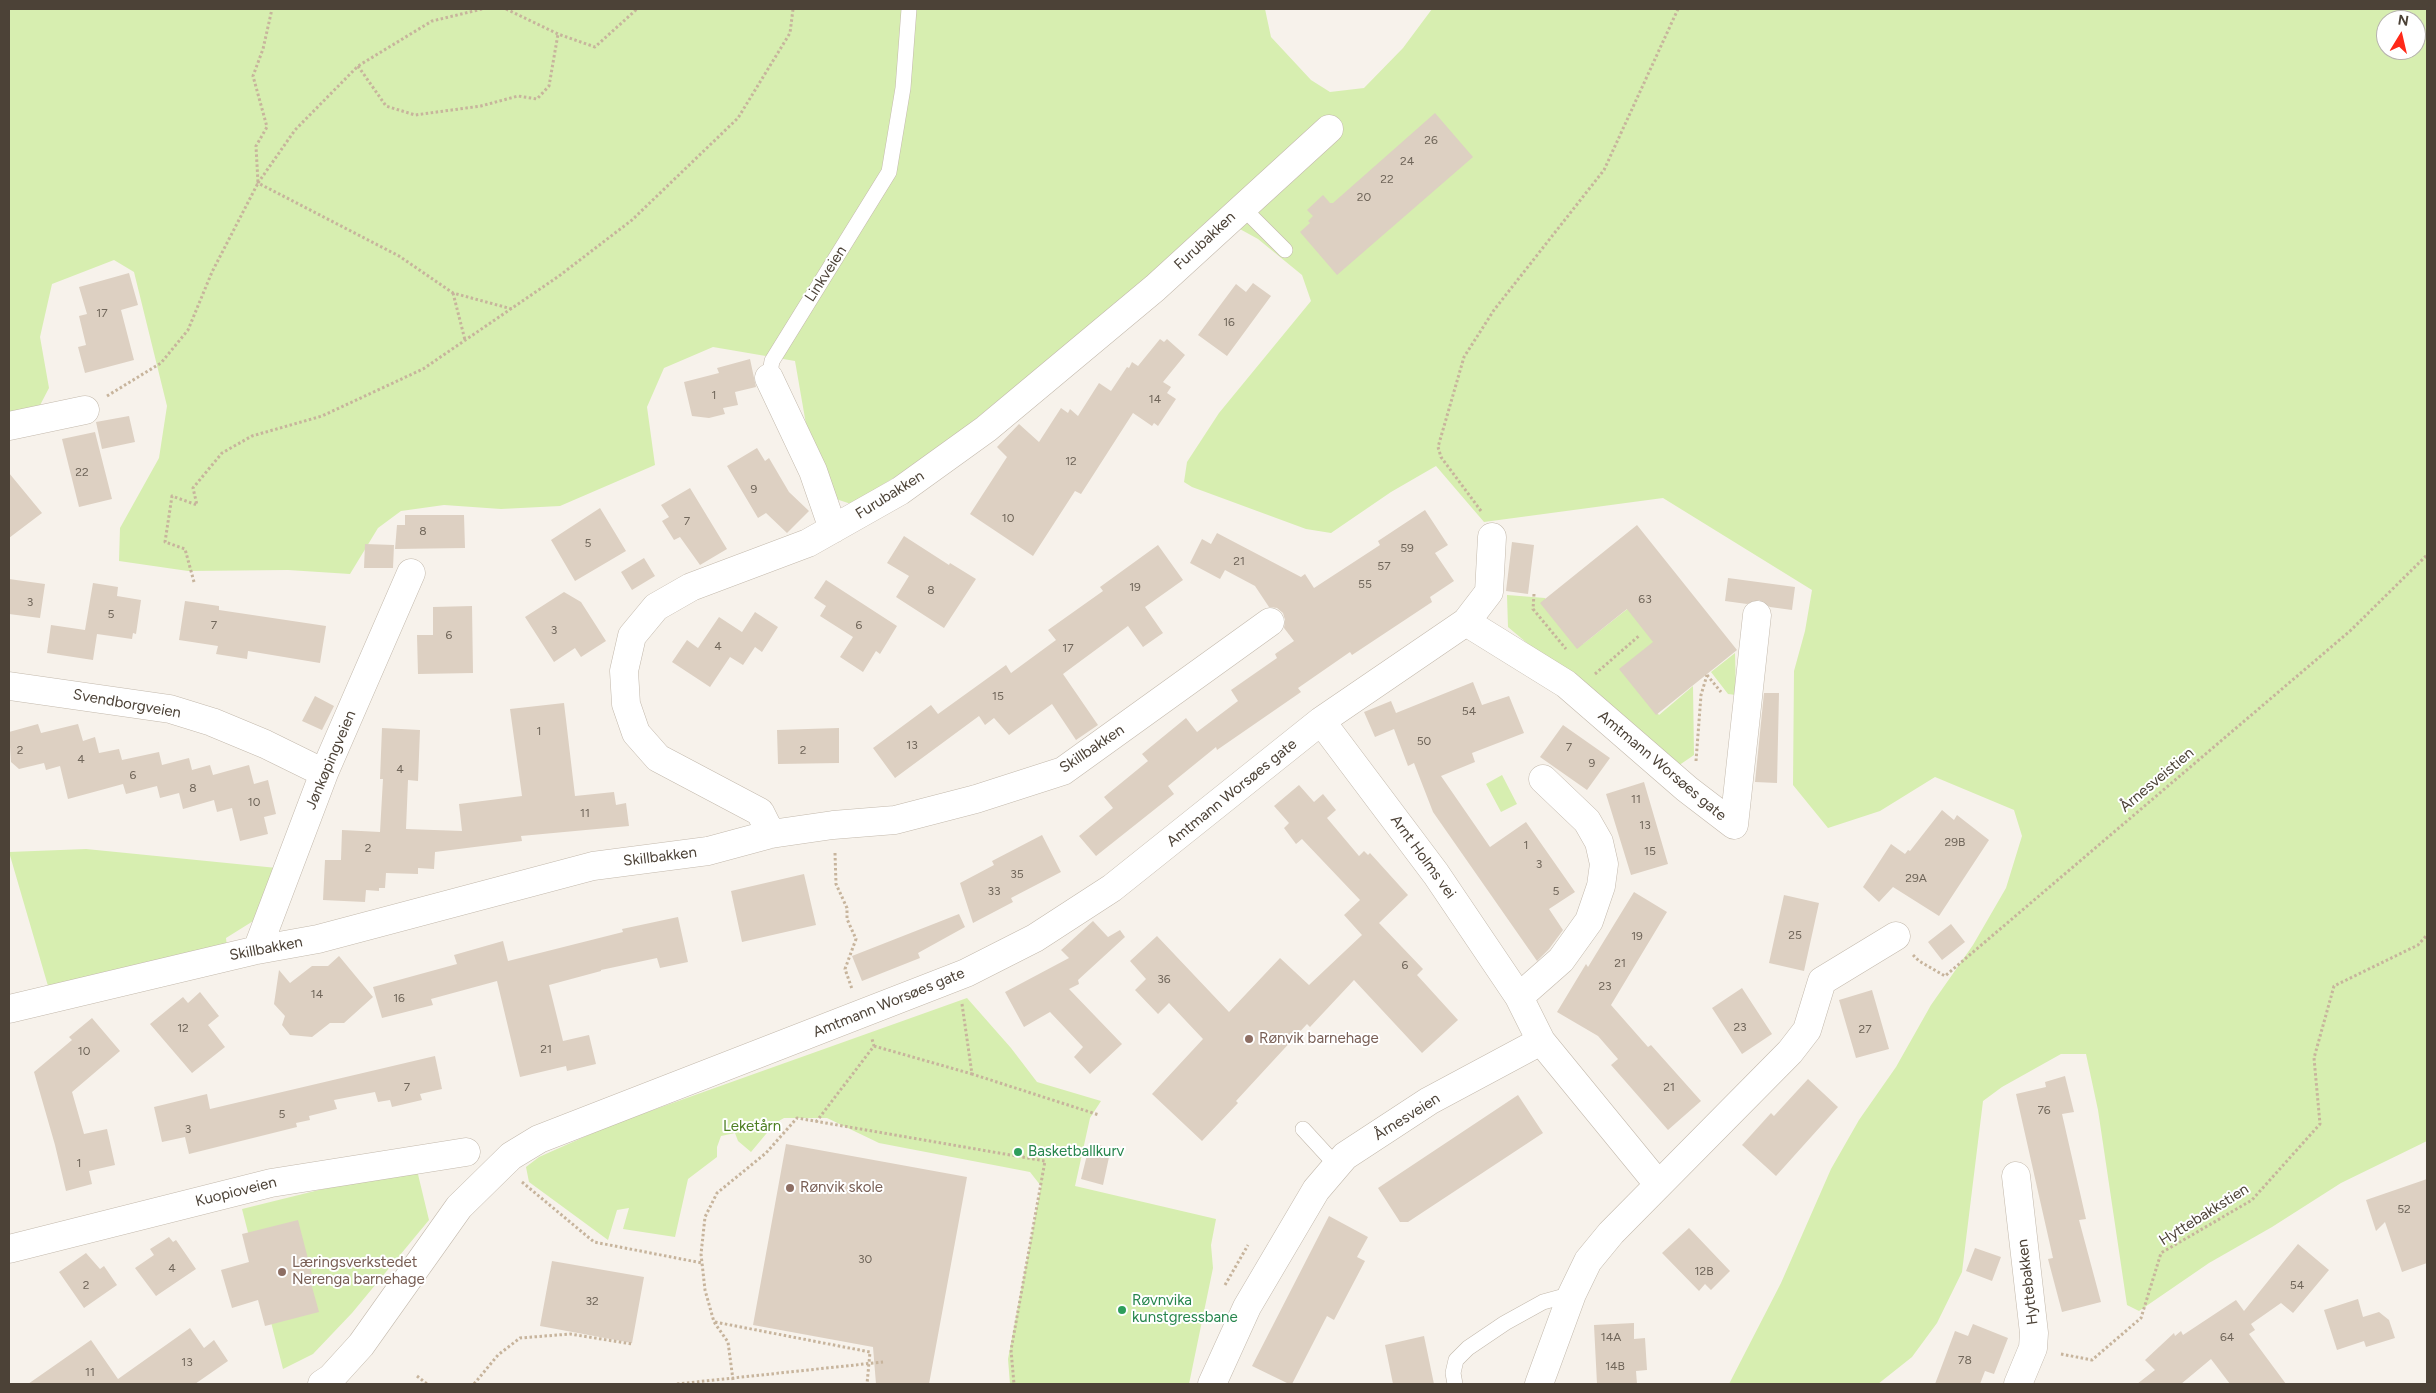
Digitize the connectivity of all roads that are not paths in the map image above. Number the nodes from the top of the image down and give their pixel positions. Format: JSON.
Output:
{"nodes":[{"id":1,"x":908,"y":9,"type":"edge"},
{"id":2,"x":1329,"y":129,"type":"dead end"},
{"id":3,"x":1242,"y":207,"type":"junction"},
{"id":4,"x":1285,"y":250,"type":"dead end"},
{"id":5,"x":769,"y":378,"type":"joint"},
{"id":6,"x":85,"y":410,"type":"road end"},
{"id":7,"x":9,"y":426,"type":"edge"},
{"id":8,"x":833,"y":529,"type":"junction"},
{"id":9,"x":1492,"y":537,"type":"road end"},
{"id":10,"x":411,"y":573,"type":"dead end"},
{"id":11,"x":1756,"y":615,"type":"dead end"},
{"id":12,"x":1270,"y":622,"type":"dead end"},
{"id":13,"x":1466,"y":622,"type":"junction"},
{"id":14,"x":9,"y":686,"type":"edge"},
{"id":15,"x":1321,"y":722,"type":"junction"},
{"id":16,"x":324,"y":773,"type":"junction"},
{"id":17,"x":1542,"y":779,"type":"dead end"},
{"id":18,"x":771,"y":834,"type":"junction"},
{"id":19,"x":1896,"y":936,"type":"road end"},
{"id":20,"x":257,"y":950,"type":"junction"},
{"id":21,"x":1519,"y":997,"type":"junction"},
{"id":22,"x":9,"y":1009,"type":"edge"},
{"id":23,"x":1541,"y":1041,"type":"junction"},
{"id":24,"x":1303,"y":1129,"type":"dead end"},
{"id":25,"x":466,"y":1152,"type":"dead end"},
{"id":26,"x":1337,"y":1166,"type":"junction"},
{"id":27,"x":2016,"y":1176,"type":"dead end"},
{"id":28,"x":1658,"y":1184,"type":"junction"},
{"id":29,"x":9,"y":1249,"type":"edge"},
{"id":30,"x":1572,"y":1294,"type":"junction"},
{"id":31,"x":331,"y":1382,"type":"edge"},
{"id":32,"x":1212,"y":1384,"type":"edge"},
{"id":33,"x":1456,"y":1384,"type":"edge"},
{"id":34,"x":1539,"y":1384,"type":"edge"},
{"id":35,"x":2018,"y":1384,"type":"edge"}],
"edges":[{"from":1,"to":5,"type":"lane","name":"Linkveien"},
{"from":2,"to":3,"type":"street","name":"Furubakken"},
{"from":3,"to":4,"type":"lane"},
{"from":3,"to":8,"type":"street","name":"Furubakken"},
{"from":5,"to":8,"type":"street","name":"Linkveien"},
{"from":6,"to":7,"type":"street"},
{"from":8,"to":18,"type":"street","name":"Furubakken"},
{"from":9,"to":13,"type":"street","name":"Amtmann Worsøes gate"},
{"from":10,"to":16,"type":"street","name":"Jønkøpingveien"},
{"from":11,"to":13,"type":"street","name":"Amtmann Worsøes gate"},
{"from":12,"to":18,"type":"street","name":"Skillbakken"},
{"from":13,"to":15,"type":"street","name":"Amtmann Worsøes gate"},
{"from":14,"to":16,"type":"street","name":"Svendborgveien"},
{"from":15,"to":21,"type":"street","name":"Arnt Holms vei"},
{"from":15,"to":31,"type":"street","name":"Amtmann Worsøes gate"},
{"from":16,"to":20,"type":"street","name":"Jønkøpingveien"},
{"from":17,"to":21,"type":"street"},
{"from":18,"to":20,"type":"street","name":"Skillbakken"},
{"from":19,"to":28,"type":"street"},
{"from":20,"to":22,"type":"street","name":"Skillbakken"},
{"from":21,"to":23,"type":"street","name":"Arnt Holms vei"},
{"from":23,"to":26,"type":"street","name":"Årnesveien"},
{"from":23,"to":28,"type":"street"},
{"from":24,"to":26,"type":"lane"},
{"from":25,"to":29,"type":"street","name":"Kuopioveien"},
{"from":26,"to":32,"type":"street","name":"Årnesveien"},
{"from":27,"to":35,"type":"street","name":"Hyttebakken"},
{"from":28,"to":30,"type":"street"},
{"from":30,"to":33,"type":"lane"},
{"from":30,"to":34,"type":"street"}]}
